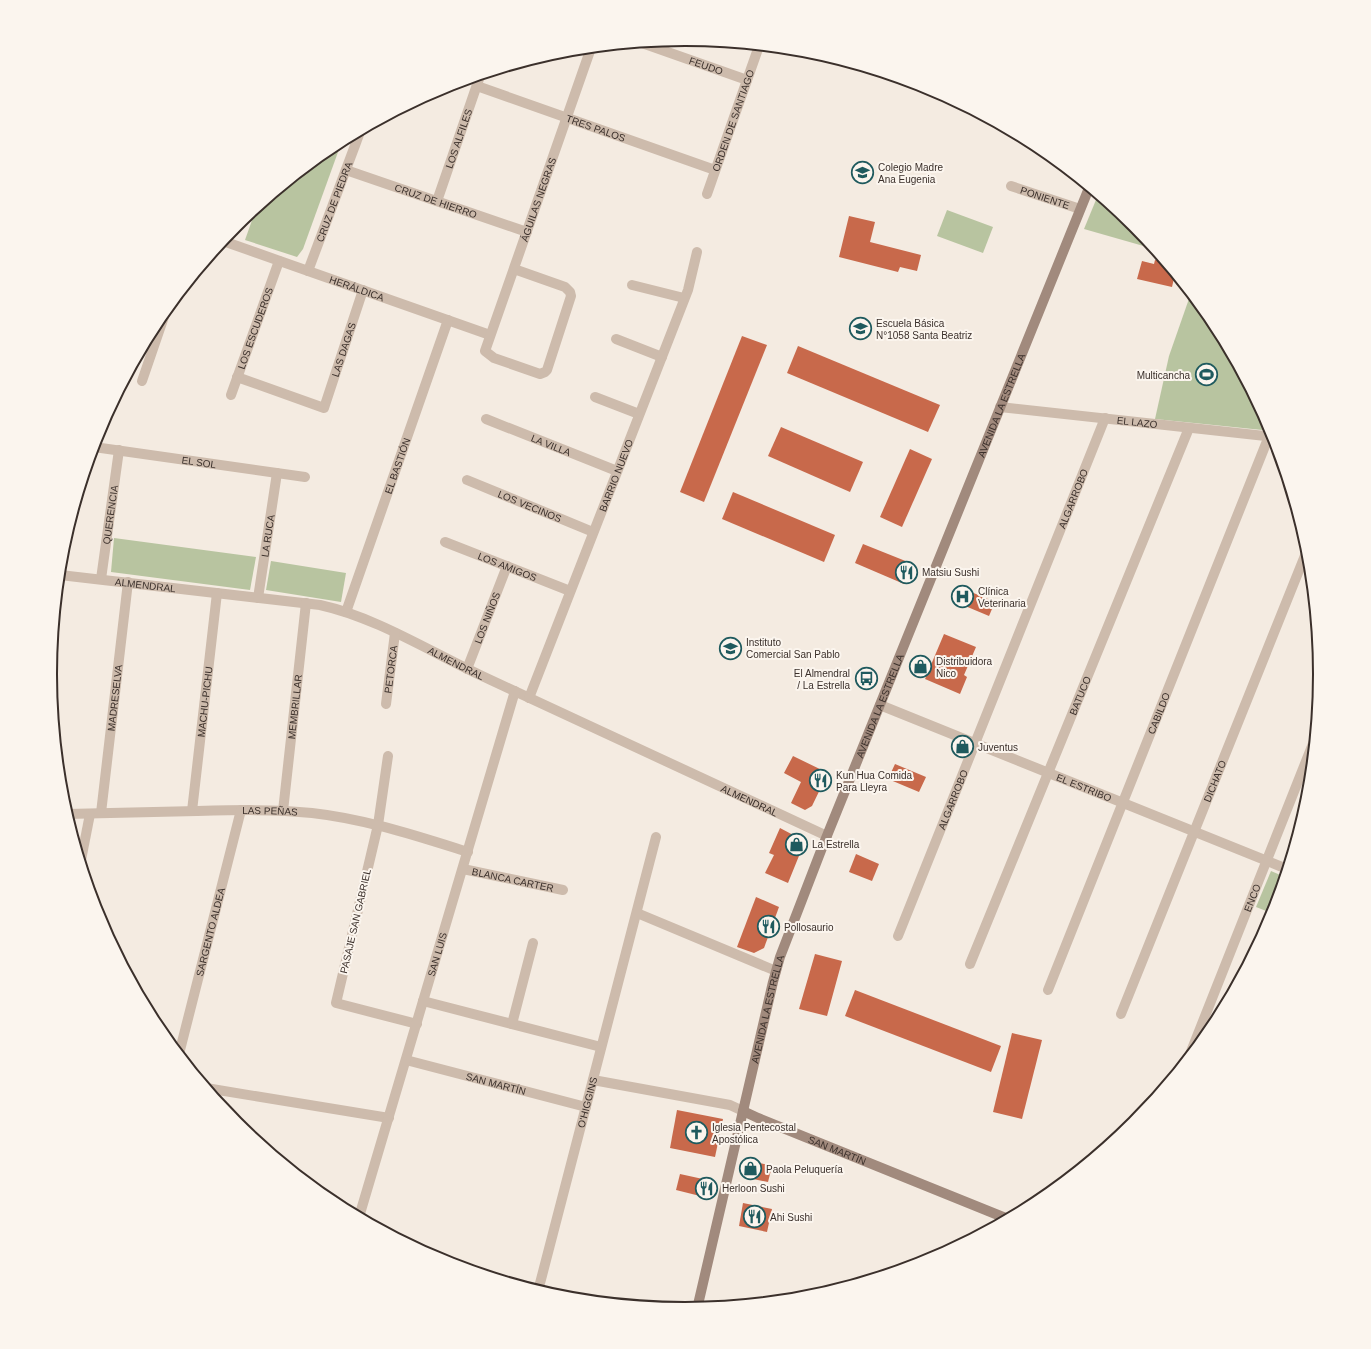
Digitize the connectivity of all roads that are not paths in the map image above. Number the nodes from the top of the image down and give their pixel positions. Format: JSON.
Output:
{"nodes":[{"id":1,"x":653,"y":47,"type":"edge"},
{"id":2,"x":758,"y":50,"type":"edge"},
{"id":3,"x":590,"y":53,"type":"edge"},
{"id":4,"x":747,"y":80,"type":"junction"},
{"id":5,"x":479,"y":81,"type":"edge"},
{"id":6,"x":477,"y":86,"type":"junction"},
{"id":7,"x":567,"y":118,"type":"junction"},
{"id":8,"x":358,"y":138,"type":"edge"},
{"id":9,"x":346,"y":170,"type":"junction"},
{"id":10,"x":715,"y":170,"type":"junction"},
{"id":11,"x":1011,"y":186,"type":"dead end"},
{"id":12,"x":1087,"y":192,"type":"edge"},
{"id":13,"x":707,"y":194,"type":"dead end"},
{"id":14,"x":437,"y":201,"type":"junction"},
{"id":15,"x":1080,"y":209,"type":"junction"},
{"id":16,"x":527,"y":232,"type":"junction"},
{"id":17,"x":229,"y":243,"type":"edge"},
{"id":18,"x":697,"y":252,"type":"dead end"},
{"id":19,"x":279,"y":261,"type":"junction"},
{"id":20,"x":514,"y":269,"type":"junction"},
{"id":21,"x":308,"y":271,"type":"junction"},
{"id":22,"x":632,"y":285,"type":"dead end"},
{"id":23,"x":363,"y":290,"type":"junction"},
{"id":24,"x":684,"y":298,"type":"junction"},
{"id":25,"x":448,"y":320,"type":"junction"},
{"id":26,"x":490,"y":335,"type":"junction"},
{"id":27,"x":616,"y":339,"type":"dead end"},
{"id":28,"x":149,"y":348,"type":"edge"},
{"id":29,"x":662,"y":357,"type":"junction"},
{"id":30,"x":237,"y":377,"type":"junction"},
{"id":31,"x":142,"y":380,"type":"dead end"},
{"id":32,"x":230,"y":395,"type":"dead end"},
{"id":33,"x":595,"y":397,"type":"dead end"},
{"id":34,"x":1000,"y":407,"type":"junction"},
{"id":35,"x":639,"y":414,"type":"junction"},
{"id":36,"x":1105,"y":418,"type":"junction"},
{"id":37,"x":486,"y":419,"type":"dead end"},
{"id":38,"x":1189,"y":428,"type":"junction"},
{"id":39,"x":1267,"y":436,"type":"edge"},
{"id":40,"x":1270,"y":443,"type":"edge"},
{"id":41,"x":100,"y":448,"type":"edge"},
{"id":42,"x":119,"y":450,"type":"junction"},
{"id":43,"x":617,"y":471,"type":"junction"},
{"id":44,"x":277,"y":473,"type":"junction"},
{"id":45,"x":305,"y":477,"type":"dead end"},
{"id":46,"x":466,"y":480,"type":"dead end"},
{"id":47,"x":593,"y":532,"type":"junction"},
{"id":48,"x":445,"y":542,"type":"dead end"},
{"id":49,"x":1303,"y":560,"type":"edge"},
{"id":50,"x":507,"y":566,"type":"junction"},
{"id":51,"x":65,"y":575,"type":"edge"},
{"id":52,"x":101,"y":579,"type":"junction"},
{"id":53,"x":128,"y":582,"type":"junction"},
{"id":54,"x":570,"y":591,"type":"junction"},
{"id":55,"x":217,"y":593,"type":"junction"},
{"id":56,"x":258,"y":598,"type":"junction"},
{"id":57,"x":306,"y":603,"type":"junction"},
{"id":58,"x":346,"y":612,"type":"junction"},
{"id":59,"x":395,"y":633,"type":"junction"},
{"id":60,"x":467,"y":669,"type":"junction"},
{"id":61,"x":516,"y":691,"type":"junction"},
{"id":62,"x":529,"y":698,"type":"junction"},
{"id":63,"x":386,"y":704,"type":"dead end"},
{"id":64,"x":880,"y":706,"type":"junction"},
{"id":65,"x":975,"y":744,"type":"junction"},
{"id":66,"x":1309,"y":753,"type":"edge"},
{"id":67,"x":388,"y":756,"type":"dead end"},
{"id":68,"x":1048,"y":773,"type":"junction"},
{"id":69,"x":1123,"y":803,"type":"junction"},
{"id":70,"x":241,"y":810,"type":"junction"},
{"id":71,"x":192,"y":811,"type":"junction"},
{"id":72,"x":283,"y":811,"type":"junction"},
{"id":73,"x":101,"y":813,"type":"junction"},
{"id":74,"x":73,"y":814,"type":"edge"},
{"id":75,"x":90,"y":814,"type":"junction"},
{"id":76,"x":378,"y":825,"type":"junction"},
{"id":77,"x":1194,"y":832,"type":"junction"},
{"id":78,"x":827,"y":836,"type":"junction"},
{"id":79,"x":656,"y":837,"type":"dead end"},
{"id":80,"x":83,"y":852,"type":"edge"},
{"id":81,"x":468,"y":852,"type":"junction"},
{"id":82,"x":1267,"y":861,"type":"junction"},
{"id":83,"x":1284,"y":868,"type":"edge"},
{"id":84,"x":463,"y":869,"type":"junction"},
{"id":85,"x":562,"y":890,"type":"dead end"},
{"id":86,"x":636,"y":913,"type":"junction"},
{"id":87,"x":898,"y":936,"type":"dead end"},
{"id":88,"x":533,"y":943,"type":"dead end"},
{"id":89,"x":970,"y":964,"type":"dead end"},
{"id":90,"x":776,"y":971,"type":"junction"},
{"id":91,"x":1048,"y":990,"type":"dead end"},
{"id":92,"x":423,"y":1001,"type":"junction"},
{"id":93,"x":1121,"y":1014,"type":"dead end"},
{"id":94,"x":417,"y":1024,"type":"junction"},
{"id":95,"x":512,"y":1024,"type":"junction"},
{"id":96,"x":1195,"y":1042,"type":"edge"},
{"id":97,"x":180,"y":1047,"type":"edge"},
{"id":98,"x":601,"y":1047,"type":"junction"},
{"id":99,"x":406,"y":1060,"type":"junction"},
{"id":100,"x":593,"y":1080,"type":"junction"},
{"id":101,"x":213,"y":1089,"type":"edge"},
{"id":102,"x":586,"y":1107,"type":"junction"},
{"id":103,"x":743,"y":1111,"type":"junction"},
{"id":104,"x":388,"y":1118,"type":"junction"},
{"id":105,"x":360,"y":1212,"type":"edge"},
{"id":106,"x":1003,"y":1217,"type":"edge"},
{"id":107,"x":539,"y":1286,"type":"edge"},
{"id":108,"x":698,"y":1303,"type":"edge"}],
"edges":[{"from":1,"to":4,"type":"street","name":"FEUDO"},
{"from":2,"to":4,"type":"street","name":"ORDEN DE SANTIAGO"},
{"from":3,"to":7,"type":"street","name":"ÁGUILAS NEGRAS"},
{"from":4,"to":10,"type":"street","name":"ORDEN DE SANTIAGO"},
{"from":5,"to":6,"type":"street","name":"LOS ALFILES"},
{"from":6,"to":7,"type":"street","name":"TRES PALOS"},
{"from":6,"to":14,"type":"street","name":"LOS ALFILES"},
{"from":7,"to":10,"type":"street","name":"TRES PALOS"},
{"from":7,"to":16,"type":"street","name":"ÁGUILAS NEGRAS"},
{"from":8,"to":9,"type":"street","name":"CRUZ DE PIEDRA"},
{"from":9,"to":14,"type":"street","name":"CRUZ DE HIERRO"},
{"from":9,"to":21,"type":"street","name":"CRUZ DE PIEDRA"},
{"from":10,"to":13,"type":"street","name":"ORDEN DE SANTIAGO"},
{"from":11,"to":15,"type":"street","name":"PONIENTE"},
{"from":12,"to":15,"type":"main road","name":"AVENIDA LA ESTRELLA"},
{"from":14,"to":16,"type":"street","name":"CRUZ DE HIERRO"},
{"from":15,"to":34,"type":"main road","name":"AVENIDA LA ESTRELLA"},
{"from":16,"to":20,"type":"street","name":"ÁGUILAS NEGRAS"},
{"from":17,"to":19,"type":"street","name":"HERÁLDICA"},
{"from":18,"to":24,"type":"street","name":"BARRIO NUEVO"},
{"from":19,"to":21,"type":"street","name":"HERÁLDICA"},
{"from":19,"to":30,"type":"street","name":"LOS ESCUDEROS"},
{"from":20,"to":26,"type":"street","name":"ÁGUILAS NEGRAS"},
{"from":20,"to":26,"type":"street","name":"ÁGUILAS NEGRAS"},
{"from":21,"to":23,"type":"street","name":"HERÁLDICA"},
{"from":22,"to":24,"type":"street"},
{"from":23,"to":25,"type":"street","name":"HERÁLDICA"},
{"from":23,"to":30,"type":"street","name":"LAS DAGAS"},
{"from":24,"to":29,"type":"street","name":"BARRIO NUEVO"},
{"from":25,"to":26,"type":"street","name":"HERÁLDICA"},
{"from":25,"to":58,"type":"street","name":"EL BASTIÓN"},
{"from":27,"to":29,"type":"street"},
{"from":28,"to":31,"type":"street"},
{"from":29,"to":35,"type":"street","name":"BARRIO NUEVO"},
{"from":30,"to":32,"type":"street","name":"LOS ESCUDEROS"},
{"from":33,"to":35,"type":"street"},
{"from":34,"to":36,"type":"street","name":"EL LAZO"},
{"from":34,"to":64,"type":"main road","name":"AVENIDA LA ESTRELLA"},
{"from":35,"to":43,"type":"street","name":"BARRIO NUEVO"},
{"from":36,"to":38,"type":"street","name":"EL LAZO"},
{"from":36,"to":65,"type":"street","name":"ALGARROBO"},
{"from":37,"to":43,"type":"street","name":"LA VILLA"},
{"from":38,"to":39,"type":"street","name":"EL LAZO"},
{"from":38,"to":68,"type":"street","name":"BATUCO"},
{"from":40,"to":69,"type":"street","name":"CABILDO"},
{"from":41,"to":42,"type":"street","name":"EL SOL"},
{"from":42,"to":44,"type":"street","name":"EL SOL"},
{"from":42,"to":52,"type":"street","name":"QUERENCIA"},
{"from":43,"to":47,"type":"street","name":"BARRIO NUEVO"},
{"from":44,"to":45,"type":"street","name":"EL SOL"},
{"from":44,"to":56,"type":"street","name":"LA RUCA"},
{"from":46,"to":47,"type":"street","name":"LOS VECINOS"},
{"from":47,"to":54,"type":"street","name":"BARRIO NUEVO"},
{"from":48,"to":50,"type":"street","name":"LOS AMIGOS"},
{"from":49,"to":77,"type":"street","name":"DICHATO"},
{"from":50,"to":54,"type":"street","name":"LOS AMIGOS"},
{"from":50,"to":60,"type":"street","name":"LOS NIÑOS"},
{"from":51,"to":52,"type":"street","name":"ALMENDRAL"},
{"from":52,"to":53,"type":"street","name":"ALMENDRAL"},
{"from":53,"to":55,"type":"street","name":"ALMENDRAL"},
{"from":53,"to":73,"type":"street","name":"MADRESELVA"},
{"from":54,"to":62,"type":"street","name":"BARRIO NUEVO"},
{"from":55,"to":56,"type":"street","name":"ALMENDRAL"},
{"from":55,"to":71,"type":"street","name":"MACHU-PICHU"},
{"from":56,"to":57,"type":"street","name":"ALMENDRAL"},
{"from":57,"to":58,"type":"street","name":"ALMENDRAL"},
{"from":57,"to":72,"type":"street","name":"MEMBRILLAR"},
{"from":58,"to":59,"type":"street","name":"ALMENDRAL"},
{"from":59,"to":60,"type":"street","name":"ALMENDRAL"},
{"from":59,"to":63,"type":"street","name":"PETORCA"},
{"from":60,"to":61,"type":"street","name":"ALMENDRAL"},
{"from":61,"to":62,"type":"street","name":"ALMENDRAL"},
{"from":61,"to":81,"type":"street","name":"SAN LUIS"},
{"from":62,"to":78,"type":"street","name":"ALMENDRAL"},
{"from":64,"to":65,"type":"street","name":"EL ESTRIBO"},
{"from":64,"to":78,"type":"main road","name":"AVENIDA LA ESTRELLA"},
{"from":65,"to":68,"type":"street","name":"EL ESTRIBO"},
{"from":65,"to":87,"type":"street","name":"ALGARROBO"},
{"from":66,"to":82,"type":"street","name":"ENCO"},
{"from":67,"to":76,"type":"street","name":"PASAJE SAN GABRIEL"},
{"from":68,"to":69,"type":"street","name":"EL ESTRIBO"},
{"from":68,"to":89,"type":"street","name":"BATUCO"},
{"from":69,"to":77,"type":"street","name":"EL ESTRIBO"},
{"from":69,"to":91,"type":"street","name":"CABILDO"},
{"from":70,"to":71,"type":"street","name":"LAS PEÑAS"},
{"from":70,"to":72,"type":"street","name":"LAS PEÑAS"},
{"from":70,"to":97,"type":"street","name":"SARGENTO ALDEA"},
{"from":71,"to":73,"type":"street","name":"LAS PEÑAS"},
{"from":72,"to":76,"type":"street","name":"LAS PEÑAS"},
{"from":73,"to":75,"type":"street","name":"LAS PEÑAS"},
{"from":74,"to":75,"type":"street","name":"LAS PEÑAS"},
{"from":75,"to":80,"type":"street"},
{"from":76,"to":81,"type":"street","name":"LAS PEÑAS"},
{"from":76,"to":94,"type":"street","name":"PASAJE SAN GABRIEL"},
{"from":77,"to":82,"type":"street","name":"EL ESTRIBO"},
{"from":77,"to":93,"type":"street","name":"DICHATO"},
{"from":78,"to":90,"type":"main road","name":"AVENIDA LA ESTRELLA"},
{"from":79,"to":86,"type":"street","name":"O'HIGGINS"},
{"from":81,"to":84,"type":"street","name":"SAN LUIS"},
{"from":82,"to":83,"type":"street","name":"EL ESTRIBO"},
{"from":82,"to":96,"type":"street","name":"ENCO"},
{"from":84,"to":85,"type":"street","name":"BLANCA CARTER"},
{"from":84,"to":92,"type":"street","name":"SAN LUIS"},
{"from":86,"to":90,"type":"street"},
{"from":86,"to":98,"type":"street","name":"O'HIGGINS"},
{"from":88,"to":95,"type":"street"},
{"from":90,"to":103,"type":"main road","name":"AVENIDA LA ESTRELLA"},
{"from":92,"to":94,"type":"street","name":"SAN LUIS"},
{"from":92,"to":95,"type":"street"},
{"from":94,"to":99,"type":"street","name":"SAN LUIS"},
{"from":95,"to":98,"type":"street"},
{"from":98,"to":100,"type":"street","name":"O'HIGGINS"},
{"from":99,"to":102,"type":"street","name":"SAN MARTÍN"},
{"from":99,"to":104,"type":"street","name":"SAN LUIS"},
{"from":100,"to":102,"type":"street","name":"O'HIGGINS"},
{"from":100,"to":103,"type":"street","name":"SAN MARTÍN"},
{"from":101,"to":104,"type":"street"},
{"from":102,"to":107,"type":"street","name":"O'HIGGINS"},
{"from":103,"to":106,"type":"main road","name":"SAN MARTÍN"},
{"from":103,"to":108,"type":"main road","name":"AVENIDA LA ESTRELLA"},
{"from":104,"to":105,"type":"street","name":"SAN LUIS"}]}
